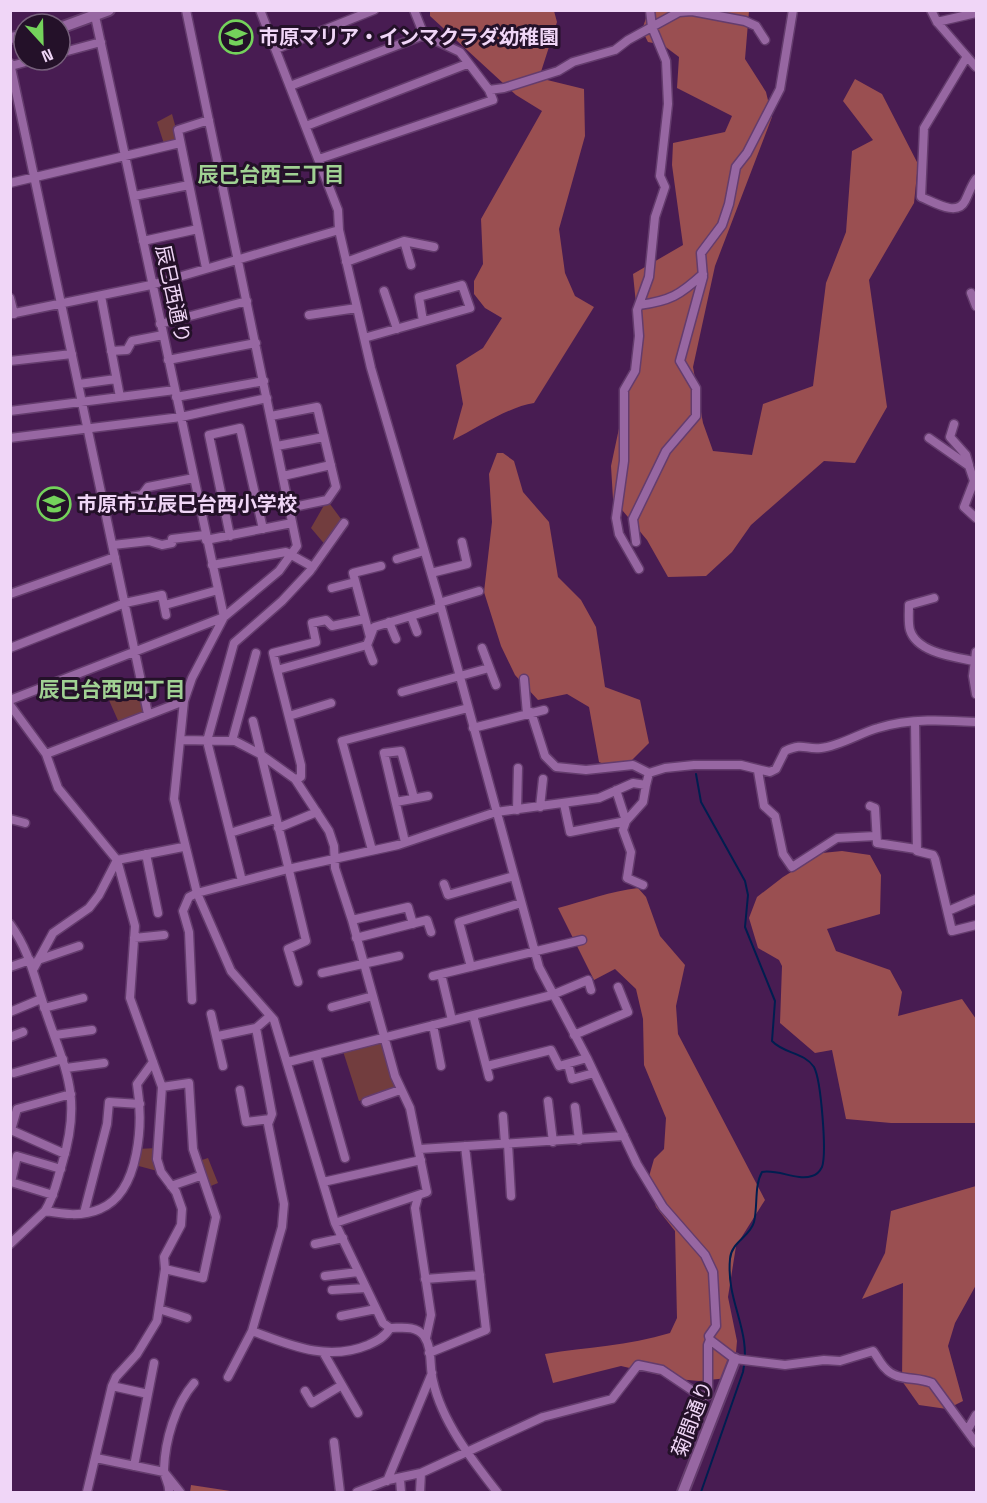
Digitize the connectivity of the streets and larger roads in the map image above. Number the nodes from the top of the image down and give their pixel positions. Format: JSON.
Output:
{"nodes":[{"id":1,"x":109,"y":10,"type":"edge"},
{"id":2,"x":186,"y":10,"type":"edge"},
{"id":3,"x":260,"y":10,"type":"edge"},
{"id":4,"x":374,"y":10,"type":"edge"},
{"id":5,"x":414,"y":10,"type":"edge"},
{"id":6,"x":650,"y":10,"type":"edge"},
{"id":7,"x":793,"y":10,"type":"edge"},
{"id":8,"x":931,"y":10,"type":"edge"},
{"id":9,"x":94,"y":13,"type":"edge"},
{"id":10,"x":976,"y":13,"type":"edge"},
{"id":11,"x":937,"y":22,"type":"junction"},
{"id":12,"x":72,"y":23,"type":"edge"},
{"id":13,"x":652,"y":27,"type":"junction"},
{"id":14,"x":424,"y":36,"type":"junction"},
{"id":15,"x":765,"y":40,"type":"dead end"},
{"id":16,"x":101,"y":42,"type":"junction"},
{"id":17,"x":276,"y":49,"type":"junction"},
{"id":18,"x":72,"y":50,"type":"edge"},
{"id":19,"x":966,"y":58,"type":"junction"},
{"id":20,"x":467,"y":64,"type":"junction"},
{"id":21,"x":11,"y":65,"type":"edge"},
{"id":22,"x":976,"y":67,"type":"edge"},
{"id":23,"x":290,"y":86,"type":"junction"},
{"id":24,"x":489,"y":90,"type":"junction"},
{"id":25,"x":209,"y":120,"type":"junction"},
{"id":26,"x":306,"y":126,"type":"junction"},
{"id":27,"x":180,"y":143,"type":"junction"},
{"id":28,"x":127,"y":156,"type":"junction"},
{"id":29,"x":319,"y":159,"type":"junction"},
{"id":30,"x":35,"y":178,"type":"junction"},
{"id":31,"x":976,"y":179,"type":"edge"},
{"id":32,"x":10,"y":183,"type":"edge"},
{"id":33,"x":189,"y":185,"type":"junction"},
{"id":34,"x":135,"y":196,"type":"junction"},
{"id":35,"x":198,"y":229,"type":"junction"},
{"id":36,"x":339,"y":230,"type":"junction"},
{"id":37,"x":143,"y":241,"type":"junction"},
{"id":38,"x":404,"y":241,"type":"junction"},
{"id":39,"x":434,"y":247,"type":"dead end"},
{"id":40,"x":238,"y":259,"type":"junction"},
{"id":41,"x":346,"y":262,"type":"junction"},
{"id":42,"x":411,"y":265,"type":"dead end"},
{"id":43,"x":206,"y":268,"type":"junction"},
{"id":44,"x":703,"y":274,"type":"junction"},
{"id":45,"x":151,"y":285,"type":"junction"},
{"id":46,"x":384,"y":291,"type":"dead end"},
{"id":47,"x":976,"y":294,"type":"edge"},
{"id":48,"x":101,"y":296,"type":"junction"},
{"id":49,"x":10,"y":298,"type":"edge"},
{"id":50,"x":247,"y":301,"type":"junction"},
{"id":51,"x":62,"y":304,"type":"junction"},
{"id":52,"x":639,"y":305,"type":"junction"},
{"id":53,"x":976,"y":306,"type":"edge"},
{"id":54,"x":357,"y":308,"type":"junction"},
{"id":55,"x":12,"y":314,"type":"edge"},
{"id":56,"x":309,"y":315,"type":"dead end"},
{"id":57,"x":423,"y":321,"type":"junction"},
{"id":58,"x":160,"y":324,"type":"junction"},
{"id":59,"x":397,"y":329,"type":"junction"},
{"id":60,"x":163,"y":335,"type":"junction"},
{"id":61,"x":364,"y":338,"type":"junction"},
{"id":62,"x":255,"y":343,"type":"junction"},
{"id":63,"x":111,"y":351,"type":"junction"},
{"id":64,"x":72,"y":354,"type":"junction"},
{"id":65,"x":168,"y":360,"type":"junction"},
{"id":66,"x":10,"y":361,"type":"edge"},
{"id":67,"x":116,"y":380,"type":"junction"},
{"id":68,"x":264,"y":381,"type":"junction"},
{"id":69,"x":79,"y":384,"type":"junction"},
{"id":70,"x":176,"y":393,"type":"junction"},
{"id":71,"x":120,"y":397,"type":"junction"},
{"id":72,"x":267,"y":398,"type":"junction"},
{"id":73,"x":82,"y":402,"type":"junction"},
{"id":74,"x":10,"y":411,"type":"edge"},
{"id":75,"x":271,"y":416,"type":"junction"},
{"id":76,"x":181,"y":417,"type":"junction"},
{"id":77,"x":954,"y":424,"type":"dead end"},
{"id":78,"x":88,"y":429,"type":"junction"},
{"id":79,"x":324,"y":437,"type":"junction"},
{"id":80,"x":10,"y":438,"type":"edge"},
{"id":81,"x":929,"y":438,"type":"dead end"},
{"id":82,"x":277,"y":446,"type":"junction"},
{"id":83,"x":331,"y":465,"type":"junction"},
{"id":84,"x":969,"y":466,"type":"junction"},
{"id":85,"x":283,"y":476,"type":"junction"},
{"id":86,"x":194,"y":478,"type":"junction"},
{"id":87,"x":104,"y":502,"type":"junction"},
{"id":88,"x":289,"y":508,"type":"junction"},
{"id":89,"x":976,"y":518,"type":"edge"},
{"id":90,"x":292,"y":523,"type":"junction"},
{"id":91,"x":344,"y":523,"type":"dead end"},
{"id":92,"x":263,"y":529,"type":"junction"},
{"id":93,"x":230,"y":536,"type":"junction"},
{"id":94,"x":206,"y":538,"type":"junction"},
{"id":95,"x":462,"y":542,"type":"dead end"},
{"id":96,"x":636,"y":542,"type":"dead end"},
{"id":97,"x":113,"y":545,"type":"junction"},
{"id":98,"x":424,"y":551,"type":"junction"},
{"id":99,"x":291,"y":554,"type":"junction"},
{"id":100,"x":115,"y":557,"type":"junction"},
{"id":101,"x":397,"y":559,"type":"dead end"},
{"id":102,"x":212,"y":565,"type":"junction"},
{"id":103,"x":381,"y":566,"type":"dead end"},
{"id":104,"x":313,"y":567,"type":"junction"},
{"id":105,"x":639,"y":569,"type":"dead end"},
{"id":106,"x":431,"y":573,"type":"junction"},
{"id":107,"x":355,"y":582,"type":"junction"},
{"id":108,"x":332,"y":588,"type":"dead end"},
{"id":109,"x":218,"y":590,"type":"junction"},
{"id":110,"x":479,"y":591,"type":"dead end"},
{"id":111,"x":10,"y":594,"type":"edge"},
{"id":112,"x":934,"y":598,"type":"dead end"},
{"id":113,"x":125,"y":603,"type":"junction"},
{"id":114,"x":165,"y":605,"type":"junction"},
{"id":115,"x":440,"y":605,"type":"junction"},
{"id":116,"x":166,"y":615,"type":"dead end"},
{"id":117,"x":411,"y":616,"type":"junction"},
{"id":118,"x":224,"y":617,"type":"junction"},
{"id":119,"x":365,"y":619,"type":"junction"},
{"id":120,"x":389,"y":622,"type":"junction"},
{"id":121,"x":417,"y":633,"type":"dead end"},
{"id":122,"x":396,"y":639,"type":"dead end"},
{"id":123,"x":369,"y":641,"type":"junction"},
{"id":124,"x":10,"y":648,"type":"edge"},
{"id":125,"x":482,"y":648,"type":"dead end"},
{"id":126,"x":135,"y":652,"type":"junction"},
{"id":127,"x":256,"y":653,"type":"dead end"},
{"id":128,"x":975,"y":656,"type":"edge"},
{"id":129,"x":373,"y":661,"type":"dead end"},
{"id":130,"x":489,"y":668,"type":"junction"},
{"id":131,"x":277,"y":670,"type":"junction"},
{"id":132,"x":459,"y":675,"type":"junction"},
{"id":133,"x":524,"y":679,"type":"dead end"},
{"id":134,"x":496,"y":685,"type":"dead end"},
{"id":135,"x":402,"y":692,"type":"dead end"},
{"id":136,"x":976,"y":694,"type":"edge"},
{"id":137,"x":10,"y":700,"type":"edge"},
{"id":138,"x":184,"y":701,"type":"junction"},
{"id":139,"x":331,"y":703,"type":"dead end"},
{"id":140,"x":10,"y":705,"type":"edge"},
{"id":141,"x":468,"y":708,"type":"junction"},
{"id":142,"x":544,"y":710,"type":"dead end"},
{"id":143,"x":529,"y":713,"type":"junction"},
{"id":144,"x":148,"y":714,"type":"junction"},
{"id":145,"x":289,"y":716,"type":"junction"},
{"id":146,"x":253,"y":721,"type":"dead end"},
{"id":147,"x":915,"y":722,"type":"junction"},
{"id":148,"x":976,"y":722,"type":"edge"},
{"id":149,"x":473,"y":728,"type":"junction"},
{"id":150,"x":181,"y":740,"type":"junction"},
{"id":151,"x":207,"y":741,"type":"junction"},
{"id":152,"x":232,"y":741,"type":"junction"},
{"id":153,"x":46,"y":754,"type":"junction"},
{"id":154,"x":260,"y":754,"type":"junction"},
{"id":155,"x":518,"y":768,"type":"dead end"},
{"id":156,"x":759,"y":771,"type":"junction"},
{"id":157,"x":649,"y":773,"type":"junction"},
{"id":158,"x":295,"y":779,"type":"junction"},
{"id":159,"x":543,"y":779,"type":"dead end"},
{"id":160,"x":646,"y":785,"type":"junction"},
{"id":161,"x":616,"y":790,"type":"junction"},
{"id":162,"x":428,"y":796,"type":"dead end"},
{"id":163,"x":414,"y":798,"type":"junction"},
{"id":164,"x":396,"y":802,"type":"junction"},
{"id":165,"x":564,"y":804,"type":"junction"},
{"id":166,"x":870,"y":806,"type":"dead end"},
{"id":167,"x":540,"y":807,"type":"junction"},
{"id":168,"x":517,"y":810,"type":"junction"},
{"id":169,"x":317,"y":812,"type":"junction"},
{"id":170,"x":496,"y":812,"type":"junction"},
{"id":171,"x":10,"y":819,"type":"edge"},
{"id":172,"x":626,"y":822,"type":"junction"},
{"id":173,"x":26,"y":823,"type":"dead end"},
{"id":174,"x":277,"y":824,"type":"junction"},
{"id":175,"x":230,"y":833,"type":"junction"},
{"id":176,"x":876,"y":836,"type":"junction"},
{"id":177,"x":405,"y":842,"type":"junction"},
{"id":178,"x":183,"y":847,"type":"junction"},
{"id":179,"x":916,"y":849,"type":"junction"},
{"id":180,"x":372,"y":850,"type":"junction"},
{"id":181,"x":146,"y":855,"type":"junction"},
{"id":182,"x":336,"y":859,"type":"junction"},
{"id":183,"x":117,"y":860,"type":"junction"},
{"id":184,"x":288,"y":869,"type":"junction"},
{"id":185,"x":514,"y":876,"type":"junction"},
{"id":186,"x":242,"y":881,"type":"junction"},
{"id":187,"x":444,"y":884,"type":"dead end"},
{"id":188,"x":643,"y":885,"type":"dead end"},
{"id":189,"x":197,"y":893,"type":"junction"},
{"id":190,"x":976,"y":899,"type":"edge"},
{"id":191,"x":521,"y":903,"type":"junction"},
{"id":192,"x":948,"y":911,"type":"junction"},
{"id":193,"x":158,"y":913,"type":"dead end"},
{"id":194,"x":352,"y":920,"type":"junction"},
{"id":195,"x":10,"y":924,"type":"edge"},
{"id":196,"x":413,"y":924,"type":"junction"},
{"id":197,"x":976,"y":926,"type":"edge"},
{"id":198,"x":431,"y":933,"type":"dead end"},
{"id":199,"x":164,"y":935,"type":"dead end"},
{"id":200,"x":134,"y":938,"type":"junction"},
{"id":201,"x":356,"y":938,"type":"junction"},
{"id":202,"x":582,"y":940,"type":"dead end"},
{"id":203,"x":79,"y":946,"type":"dead end"},
{"id":204,"x":534,"y":951,"type":"junction"},
{"id":205,"x":399,"y":956,"type":"dead end"},
{"id":206,"x":34,"y":963,"type":"junction"},
{"id":207,"x":363,"y":963,"type":"junction"},
{"id":208,"x":10,"y":967,"type":"edge"},
{"id":209,"x":471,"y":967,"type":"junction"},
{"id":210,"x":322,"y":973,"type":"dead end"},
{"id":211,"x":298,"y":982,"type":"dead end"},
{"id":212,"x":618,"y":987,"type":"dead end"},
{"id":213,"x":591,"y":990,"type":"dead end"},
{"id":214,"x":552,"y":995,"type":"junction"},
{"id":215,"x":373,"y":996,"type":"junction"},
{"id":216,"x":83,"y":998,"type":"dead end"},
{"id":217,"x":192,"y":1000,"type":"dead end"},
{"id":218,"x":43,"y":1003,"type":"junction"},
{"id":219,"x":332,"y":1007,"type":"dead end"},
{"id":220,"x":10,"y":1012,"type":"edge"},
{"id":221,"x":211,"y":1014,"type":"dead end"},
{"id":222,"x":473,"y":1015,"type":"junction"},
{"id":223,"x":270,"y":1016,"type":"junction"},
{"id":224,"x":452,"y":1020,"type":"junction"},
{"id":225,"x":434,"y":1025,"type":"junction"},
{"id":226,"x":256,"y":1028,"type":"junction"},
{"id":227,"x":92,"y":1030,"type":"dead end"},
{"id":228,"x":23,"y":1032,"type":"dead end"},
{"id":229,"x":55,"y":1035,"type":"junction"},
{"id":230,"x":574,"y":1035,"type":"junction"},
{"id":231,"x":218,"y":1036,"type":"junction"},
{"id":232,"x":10,"y":1037,"type":"edge"},
{"id":233,"x":385,"y":1037,"type":"junction"},
{"id":234,"x":316,"y":1055,"type":"junction"},
{"id":235,"x":587,"y":1058,"type":"junction"},
{"id":236,"x":153,"y":1062,"type":"junction"},
{"id":237,"x":288,"y":1062,"type":"junction"},
{"id":238,"x":104,"y":1063,"type":"dead end"},
{"id":239,"x":65,"y":1064,"type":"junction"},
{"id":240,"x":568,"y":1064,"type":"junction"},
{"id":241,"x":223,"y":1066,"type":"dead end"},
{"id":242,"x":441,"y":1066,"type":"dead end"},
{"id":243,"x":487,"y":1066,"type":"junction"},
{"id":244,"x":14,"y":1073,"type":"dead end"},
{"id":245,"x":594,"y":1073,"type":"junction"},
{"id":246,"x":489,"y":1077,"type":"dead end"},
{"id":247,"x":162,"y":1087,"type":"junction"},
{"id":248,"x":240,"y":1090,"type":"dead end"},
{"id":249,"x":400,"y":1090,"type":"junction"},
{"id":250,"x":71,"y":1094,"type":"junction"},
{"id":251,"x":548,"y":1101,"type":"dead end"},
{"id":252,"x":366,"y":1102,"type":"dead end"},
{"id":253,"x":140,"y":1104,"type":"junction"},
{"id":254,"x":575,"y":1107,"type":"dead end"},
{"id":255,"x":503,"y":1116,"type":"dead end"},
{"id":256,"x":270,"y":1119,"type":"junction"},
{"id":257,"x":624,"y":1136,"type":"junction"},
{"id":258,"x":579,"y":1140,"type":"junction"},
{"id":259,"x":553,"y":1142,"type":"junction"},
{"id":260,"x":507,"y":1144,"type":"junction"},
{"id":261,"x":465,"y":1146,"type":"junction"},
{"id":262,"x":420,"y":1149,"type":"junction"},
{"id":263,"x":65,"y":1154,"type":"junction"},
{"id":264,"x":345,"y":1158,"type":"dead end"},
{"id":265,"x":422,"y":1160,"type":"junction"},
{"id":266,"x":61,"y":1169,"type":"junction"},
{"id":267,"x":200,"y":1176,"type":"junction"},
{"id":268,"x":323,"y":1182,"type":"junction"},
{"id":269,"x":171,"y":1186,"type":"junction"},
{"id":270,"x":53,"y":1195,"type":"junction"},
{"id":271,"x":511,"y":1196,"type":"dead end"},
{"id":272,"x":418,"y":1197,"type":"junction"},
{"id":273,"x":45,"y":1211,"type":"junction"},
{"id":274,"x":84,"y":1213,"type":"junction"},
{"id":275,"x":335,"y":1222,"type":"junction"},
{"id":276,"x":343,"y":1239,"type":"junction"},
{"id":277,"x":315,"y":1244,"type":"dead end"},
{"id":278,"x":10,"y":1245,"type":"edge"},
{"id":279,"x":165,"y":1269,"type":"junction"},
{"id":280,"x":358,"y":1272,"type":"junction"},
{"id":281,"x":480,"y":1275,"type":"junction"},
{"id":282,"x":325,"y":1276,"type":"dead end"},
{"id":283,"x":425,"y":1279,"type":"junction"},
{"id":284,"x":366,"y":1288,"type":"junction"},
{"id":285,"x":332,"y":1290,"type":"dead end"},
{"id":286,"x":159,"y":1309,"type":"junction"},
{"id":287,"x":376,"y":1309,"type":"junction"},
{"id":288,"x":341,"y":1316,"type":"dead end"},
{"id":289,"x":187,"y":1318,"type":"dead end"},
{"id":290,"x":390,"y":1328,"type":"junction"},
{"id":291,"x":252,"y":1331,"type":"junction"},
{"id":292,"x":426,"y":1338,"type":"junction"},
{"id":293,"x":710,"y":1340,"type":"junction"},
{"id":294,"x":323,"y":1352,"type":"junction"},
{"id":295,"x":429,"y":1353,"type":"junction"},
{"id":296,"x":735,"y":1359,"type":"junction"},
{"id":297,"x":154,"y":1363,"type":"dead end"},
{"id":298,"x":433,"y":1371,"type":"junction"},
{"id":299,"x":228,"y":1377,"type":"dead end"},
{"id":300,"x":194,"y":1383,"type":"dead end"},
{"id":301,"x":342,"y":1385,"type":"junction"},
{"id":302,"x":112,"y":1386,"type":"junction"},
{"id":303,"x":304,"y":1391,"type":"dead end"},
{"id":304,"x":148,"y":1394,"type":"junction"},
{"id":305,"x":358,"y":1413,"type":"dead end"},
{"id":306,"x":976,"y":1415,"type":"edge"},
{"id":307,"x":968,"y":1429,"type":"junction"},
{"id":308,"x":334,"y":1442,"type":"dead end"},
{"id":309,"x":976,"y":1443,"type":"edge"},
{"id":310,"x":467,"y":1453,"type":"junction"},
{"id":311,"x":96,"y":1458,"type":"junction"},
{"id":312,"x":134,"y":1466,"type":"junction"},
{"id":313,"x":164,"y":1472,"type":"junction"},
{"id":314,"x":421,"y":1473,"type":"junction"},
{"id":315,"x":400,"y":1479,"type":"junction"},
{"id":316,"x":387,"y":1481,"type":"junction"},
{"id":317,"x":87,"y":1492,"type":"edge"},
{"id":318,"x":169,"y":1492,"type":"edge"},
{"id":319,"x":180,"y":1492,"type":"edge"},
{"id":320,"x":340,"y":1492,"type":"edge"},
{"id":321,"x":357,"y":1492,"type":"edge"},
{"id":322,"x":401,"y":1492,"type":"edge"},
{"id":323,"x":420,"y":1492,"type":"edge"},
{"id":324,"x":497,"y":1492,"type":"edge"},
{"id":325,"x":682,"y":1492,"type":"edge"}],
"edges":[{"from":1,"to":9,"type":"street"},
{"from":2,"to":25,"type":"street"},
{"from":3,"to":17,"type":"street"},
{"from":4,"to":17,"type":"street"},
{"from":5,"to":14,"type":"street"},
{"from":6,"to":13,"type":"street"},
{"from":7,"to":44,"type":"street"},
{"from":8,"to":11,"type":"street"},
{"from":9,"to":12,"type":"street"},
{"from":9,"to":16,"type":"street","name":"辰巳西通り"},
{"from":10,"to":11,"type":"street"},
{"from":11,"to":19,"type":"street"},
{"from":13,"to":15,"type":"street"},
{"from":13,"to":24,"type":"street"},
{"from":13,"to":52,"type":"street"},
{"from":14,"to":20,"type":"street"},
{"from":14,"to":23,"type":"street"},
{"from":16,"to":18,"type":"street"},
{"from":16,"to":28,"type":"street","name":"辰巳西通り"},
{"from":17,"to":23,"type":"street"},
{"from":19,"to":22,"type":"street"},
{"from":19,"to":31,"type":"street"},
{"from":20,"to":24,"type":"street"},
{"from":20,"to":26,"type":"street"},
{"from":21,"to":30,"type":"street"},
{"from":23,"to":26,"type":"street"},
{"from":24,"to":29,"type":"street"},
{"from":25,"to":27,"type":"street"},
{"from":25,"to":40,"type":"street"},
{"from":26,"to":29,"type":"street"},
{"from":27,"to":28,"type":"street"},
{"from":27,"to":33,"type":"street"},
{"from":28,"to":30,"type":"street"},
{"from":28,"to":34,"type":"street","name":"辰巳西通り"},
{"from":29,"to":36,"type":"street"},
{"from":30,"to":32,"type":"street"},
{"from":30,"to":51,"type":"street"},
{"from":33,"to":34,"type":"street"},
{"from":33,"to":35,"type":"street"},
{"from":34,"to":37,"type":"street","name":"辰巳西通り"},
{"from":35,"to":37,"type":"street"},
{"from":35,"to":43,"type":"street"},
{"from":36,"to":40,"type":"street"},
{"from":36,"to":41,"type":"street"},
{"from":37,"to":45,"type":"street","name":"辰巳西通り"},
{"from":38,"to":39,"type":"street"},
{"from":38,"to":41,"type":"street"},
{"from":38,"to":42,"type":"street"},
{"from":40,"to":43,"type":"street"},
{"from":40,"to":50,"type":"street"},
{"from":41,"to":54,"type":"street"},
{"from":43,"to":45,"type":"street"},
{"from":44,"to":52,"type":"street"},
{"from":44,"to":96,"type":"street"},
{"from":45,"to":48,"type":"street"},
{"from":45,"to":58,"type":"street","name":"辰巳西通り"},
{"from":46,"to":59,"type":"street"},
{"from":47,"to":53,"type":"street"},
{"from":48,"to":51,"type":"street"},
{"from":48,"to":63,"type":"street"},
{"from":49,"to":55,"type":"street"},
{"from":50,"to":58,"type":"street"},
{"from":50,"to":62,"type":"street"},
{"from":51,"to":55,"type":"street"},
{"from":51,"to":64,"type":"street"},
{"from":52,"to":105,"type":"street"},
{"from":54,"to":56,"type":"street"},
{"from":54,"to":61,"type":"street"},
{"from":57,"to":57,"type":"street"},
{"from":57,"to":59,"type":"street"},
{"from":58,"to":60,"type":"street","name":"辰巳西通り"},
{"from":59,"to":61,"type":"street"},
{"from":60,"to":63,"type":"street"},
{"from":60,"to":65,"type":"street","name":"辰巳西通り"},
{"from":61,"to":98,"type":"street"},
{"from":62,"to":65,"type":"street"},
{"from":62,"to":68,"type":"street"},
{"from":63,"to":67,"type":"street"},
{"from":64,"to":66,"type":"street"},
{"from":64,"to":69,"type":"street"},
{"from":65,"to":70,"type":"street","name":"辰巳西通り"},
{"from":67,"to":69,"type":"street"},
{"from":67,"to":71,"type":"street"},
{"from":68,"to":70,"type":"street"},
{"from":68,"to":72,"type":"street"},
{"from":69,"to":73,"type":"street"},
{"from":70,"to":71,"type":"street"},
{"from":70,"to":76,"type":"street","name":"辰巳西通り"},
{"from":71,"to":73,"type":"street"},
{"from":72,"to":75,"type":"street"},
{"from":72,"to":76,"type":"street"},
{"from":73,"to":74,"type":"street"},
{"from":73,"to":78,"type":"street"},
{"from":75,"to":79,"type":"street"},
{"from":75,"to":82,"type":"street"},
{"from":76,"to":78,"type":"street"},
{"from":76,"to":86,"type":"street","name":"辰巳西通り"},
{"from":77,"to":84,"type":"street"},
{"from":78,"to":80,"type":"street"},
{"from":78,"to":87,"type":"street"},
{"from":79,"to":82,"type":"street"},
{"from":79,"to":83,"type":"street"},
{"from":81,"to":84,"type":"street"},
{"from":82,"to":85,"type":"street"},
{"from":83,"to":85,"type":"street"},
{"from":83,"to":88,"type":"street"},
{"from":84,"to":89,"type":"street"},
{"from":85,"to":88,"type":"street"},
{"from":86,"to":87,"type":"street"},
{"from":86,"to":94,"type":"street","name":"辰巳西通り"},
{"from":87,"to":97,"type":"street"},
{"from":88,"to":90,"type":"street"},
{"from":90,"to":92,"type":"street"},
{"from":90,"to":99,"type":"street"},
{"from":91,"to":104,"type":"street"},
{"from":92,"to":93,"type":"street"},
{"from":92,"to":93,"type":"street"},
{"from":93,"to":94,"type":"street"},
{"from":94,"to":97,"type":"street"},
{"from":94,"to":102,"type":"street","name":"辰巳西通り"},
{"from":95,"to":106,"type":"street"},
{"from":97,"to":100,"type":"street"},
{"from":98,"to":101,"type":"street"},
{"from":98,"to":106,"type":"street"},
{"from":99,"to":102,"type":"street"},
{"from":99,"to":104,"type":"street"},
{"from":99,"to":118,"type":"street"},
{"from":100,"to":111,"type":"street"},
{"from":100,"to":113,"type":"street"},
{"from":102,"to":109,"type":"street","name":"辰巳西通り"},
{"from":103,"to":107,"type":"street"},
{"from":104,"to":151,"type":"street"},
{"from":106,"to":115,"type":"street"},
{"from":107,"to":108,"type":"street"},
{"from":107,"to":119,"type":"street"},
{"from":109,"to":114,"type":"street"},
{"from":109,"to":118,"type":"street","name":"辰巳西通り"},
{"from":110,"to":115,"type":"street"},
{"from":112,"to":128,"type":"street"},
{"from":113,"to":114,"type":"street"},
{"from":113,"to":124,"type":"street"},
{"from":113,"to":126,"type":"street"},
{"from":114,"to":116,"type":"street"},
{"from":115,"to":117,"type":"street"},
{"from":115,"to":132,"type":"street"},
{"from":117,"to":120,"type":"street"},
{"from":117,"to":121,"type":"street"},
{"from":118,"to":126,"type":"street"},
{"from":118,"to":138,"type":"street"},
{"from":119,"to":123,"type":"street"},
{"from":119,"to":131,"type":"street"},
{"from":120,"to":122,"type":"street"},
{"from":120,"to":123,"type":"street"},
{"from":123,"to":129,"type":"street"},
{"from":123,"to":131,"type":"street"},
{"from":125,"to":130,"type":"street"},
{"from":126,"to":137,"type":"street"},
{"from":126,"to":144,"type":"street"},
{"from":127,"to":152,"type":"street"},
{"from":128,"to":136,"type":"street"},
{"from":130,"to":132,"type":"street"},
{"from":130,"to":134,"type":"street"},
{"from":131,"to":145,"type":"street"},
{"from":132,"to":135,"type":"street"},
{"from":132,"to":141,"type":"street"},
{"from":133,"to":143,"type":"street"},
{"from":138,"to":144,"type":"street"},
{"from":138,"to":150,"type":"street"},
{"from":139,"to":145,"type":"street"},
{"from":140,"to":153,"type":"street"},
{"from":141,"to":149,"type":"street"},
{"from":141,"to":180,"type":"street"},
{"from":142,"to":143,"type":"street"},
{"from":143,"to":149,"type":"street"},
{"from":143,"to":157,"type":"street"},
{"from":144,"to":153,"type":"street"},
{"from":145,"to":158,"type":"street"},
{"from":146,"to":154,"type":"street"},
{"from":147,"to":148,"type":"street"},
{"from":147,"to":156,"type":"street"},
{"from":147,"to":179,"type":"street"},
{"from":149,"to":170,"type":"street"},
{"from":150,"to":151,"type":"street"},
{"from":150,"to":178,"type":"street"},
{"from":151,"to":152,"type":"street"},
{"from":151,"to":175,"type":"street"},
{"from":152,"to":154,"type":"street"},
{"from":153,"to":183,"type":"street"},
{"from":154,"to":158,"type":"street"},
{"from":154,"to":174,"type":"street"},
{"from":155,"to":168,"type":"street"},
{"from":156,"to":157,"type":"street"},
{"from":156,"to":176,"type":"street"},
{"from":157,"to":160,"type":"street"},
{"from":158,"to":169,"type":"street"},
{"from":159,"to":167,"type":"street"},
{"from":160,"to":161,"type":"street"},
{"from":160,"to":172,"type":"street"},
{"from":161,"to":165,"type":"street"},
{"from":161,"to":172,"type":"street"},
{"from":162,"to":163,"type":"street"},
{"from":163,"to":164,"type":"street"},
{"from":163,"to":164,"type":"street"},
{"from":164,"to":177,"type":"street"},
{"from":165,"to":167,"type":"street"},
{"from":165,"to":172,"type":"street"},
{"from":166,"to":176,"type":"street"},
{"from":167,"to":168,"type":"street"},
{"from":168,"to":170,"type":"street"},
{"from":169,"to":174,"type":"street"},
{"from":169,"to":182,"type":"street"},
{"from":170,"to":177,"type":"street"},
{"from":170,"to":185,"type":"street"},
{"from":171,"to":173,"type":"street"},
{"from":172,"to":188,"type":"street"},
{"from":174,"to":175,"type":"street"},
{"from":174,"to":184,"type":"street"},
{"from":175,"to":186,"type":"street"},
{"from":176,"to":179,"type":"street"},
{"from":177,"to":180,"type":"street"},
{"from":178,"to":181,"type":"street"},
{"from":178,"to":189,"type":"street"},
{"from":179,"to":192,"type":"street"},
{"from":180,"to":182,"type":"street"},
{"from":181,"to":183,"type":"street"},
{"from":181,"to":193,"type":"street"},
{"from":182,"to":184,"type":"street"},
{"from":182,"to":194,"type":"street"},
{"from":183,"to":200,"type":"street"},
{"from":183,"to":206,"type":"street"},
{"from":184,"to":186,"type":"street"},
{"from":184,"to":211,"type":"street"},
{"from":185,"to":187,"type":"street"},
{"from":185,"to":191,"type":"street"},
{"from":186,"to":189,"type":"street"},
{"from":189,"to":217,"type":"street"},
{"from":189,"to":223,"type":"street"},
{"from":190,"to":192,"type":"street"},
{"from":191,"to":204,"type":"street"},
{"from":191,"to":209,"type":"street"},
{"from":192,"to":197,"type":"street"},
{"from":194,"to":196,"type":"street"},
{"from":194,"to":201,"type":"street"},
{"from":195,"to":206,"type":"street"},
{"from":196,"to":198,"type":"street"},
{"from":196,"to":201,"type":"street"},
{"from":199,"to":200,"type":"street"},
{"from":200,"to":236,"type":"street"},
{"from":201,"to":207,"type":"street"},
{"from":202,"to":204,"type":"street"},
{"from":203,"to":206,"type":"street"},
{"from":204,"to":209,"type":"street"},
{"from":204,"to":214,"type":"street"},
{"from":205,"to":207,"type":"street"},
{"from":206,"to":208,"type":"street"},
{"from":206,"to":218,"type":"street"},
{"from":207,"to":210,"type":"street"},
{"from":207,"to":215,"type":"street"},
{"from":209,"to":224,"type":"street"},
{"from":212,"to":230,"type":"street"},
{"from":213,"to":214,"type":"street"},
{"from":214,"to":222,"type":"street"},
{"from":214,"to":230,"type":"street"},
{"from":215,"to":219,"type":"street"},
{"from":215,"to":233,"type":"street"},
{"from":216,"to":218,"type":"street"},
{"from":218,"to":220,"type":"street"},
{"from":218,"to":229,"type":"street"},
{"from":221,"to":231,"type":"street"},
{"from":222,"to":224,"type":"street"},
{"from":222,"to":243,"type":"street"},
{"from":223,"to":226,"type":"street"},
{"from":223,"to":237,"type":"street"},
{"from":224,"to":225,"type":"street"},
{"from":225,"to":233,"type":"street"},
{"from":225,"to":242,"type":"street"},
{"from":226,"to":231,"type":"street"},
{"from":226,"to":256,"type":"street"},
{"from":227,"to":229,"type":"street"},
{"from":228,"to":232,"type":"street"},
{"from":229,"to":239,"type":"street"},
{"from":230,"to":235,"type":"street"},
{"from":231,"to":241,"type":"street"},
{"from":233,"to":234,"type":"street"},
{"from":233,"to":249,"type":"street"},
{"from":234,"to":237,"type":"street"},
{"from":234,"to":264,"type":"street"},
{"from":235,"to":240,"type":"street"},
{"from":235,"to":245,"type":"street"},
{"from":236,"to":247,"type":"street"},
{"from":236,"to":253,"type":"street"},
{"from":237,"to":268,"type":"street"},
{"from":238,"to":239,"type":"street"},
{"from":239,"to":244,"type":"street"},
{"from":239,"to":250,"type":"street"},
{"from":240,"to":243,"type":"street"},
{"from":240,"to":245,"type":"street"},
{"from":243,"to":246,"type":"street"},
{"from":245,"to":257,"type":"street"},
{"from":247,"to":267,"type":"street"},
{"from":247,"to":269,"type":"street"},
{"from":248,"to":256,"type":"street"},
{"from":249,"to":252,"type":"street"},
{"from":249,"to":262,"type":"street"},
{"from":250,"to":263,"type":"street"},
{"from":250,"to":263,"type":"street"},
{"from":251,"to":259,"type":"street"},
{"from":253,"to":274,"type":"street"},
{"from":253,"to":274,"type":"street"},
{"from":254,"to":258,"type":"street"},
{"from":255,"to":260,"type":"street"},
{"from":256,"to":291,"type":"street"},
{"from":257,"to":258,"type":"street"},
{"from":257,"to":293,"type":"street"},
{"from":258,"to":259,"type":"street"},
{"from":259,"to":260,"type":"street"},
{"from":260,"to":261,"type":"street"},
{"from":260,"to":271,"type":"street"},
{"from":261,"to":262,"type":"street"},
{"from":261,"to":281,"type":"street"},
{"from":262,"to":265,"type":"street"},
{"from":263,"to":266,"type":"street"},
{"from":265,"to":268,"type":"street"},
{"from":265,"to":272,"type":"street"},
{"from":266,"to":270,"type":"street"},
{"from":266,"to":270,"type":"street"},
{"from":267,"to":269,"type":"street"},
{"from":267,"to":279,"type":"street"},
{"from":268,"to":275,"type":"street"},
{"from":269,"to":279,"type":"street"},
{"from":270,"to":273,"type":"street"},
{"from":272,"to":275,"type":"street"},
{"from":272,"to":283,"type":"street"},
{"from":273,"to":274,"type":"street"},
{"from":273,"to":278,"type":"street"},
{"from":275,"to":276,"type":"street"},
{"from":276,"to":277,"type":"street"},
{"from":276,"to":280,"type":"street"},
{"from":279,"to":286,"type":"street"},
{"from":280,"to":282,"type":"street"},
{"from":280,"to":284,"type":"street"},
{"from":281,"to":283,"type":"street"},
{"from":281,"to":295,"type":"street"},
{"from":283,"to":292,"type":"street"},
{"from":284,"to":285,"type":"street"},
{"from":284,"to":287,"type":"street"},
{"from":286,"to":289,"type":"street"},
{"from":286,"to":302,"type":"street"},
{"from":287,"to":288,"type":"street"},
{"from":287,"to":290,"type":"street"},
{"from":290,"to":292,"type":"street"},
{"from":290,"to":294,"type":"street"},
{"from":291,"to":294,"type":"street"},
{"from":291,"to":299,"type":"street"},
{"from":292,"to":295,"type":"street"},
{"from":293,"to":296,"type":"street"},
{"from":293,"to":310,"type":"street"},
{"from":294,"to":301,"type":"street"},
{"from":295,"to":298,"type":"street"},
{"from":296,"to":307,"type":"street"},
{"from":296,"to":325,"type":"street","name":"菊間通り"},
{"from":297,"to":304,"type":"street"},
{"from":298,"to":310,"type":"street"},
{"from":298,"to":316,"type":"street"},
{"from":300,"to":313,"type":"street"},
{"from":301,"to":303,"type":"street"},
{"from":301,"to":305,"type":"street"},
{"from":302,"to":304,"type":"street"},
{"from":302,"to":311,"type":"street"},
{"from":304,"to":312,"type":"street"},
{"from":306,"to":307,"type":"street"},
{"from":307,"to":309,"type":"street"},
{"from":308,"to":320,"type":"street"},
{"from":310,"to":314,"type":"street"},
{"from":310,"to":324,"type":"street"},
{"from":311,"to":312,"type":"street"},
{"from":311,"to":317,"type":"street"},
{"from":312,"to":313,"type":"street"},
{"from":313,"to":318,"type":"street"},
{"from":313,"to":319,"type":"street"},
{"from":314,"to":315,"type":"street"},
{"from":314,"to":323,"type":"street"},
{"from":315,"to":316,"type":"street"},
{"from":315,"to":322,"type":"street"},
{"from":316,"to":321,"type":"street"}]}
